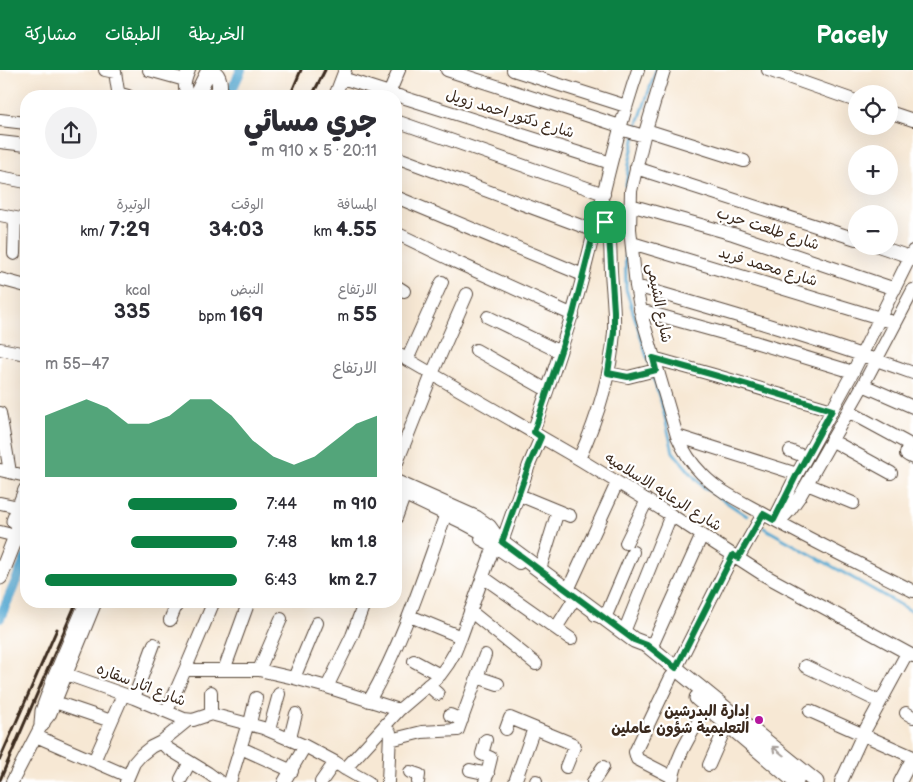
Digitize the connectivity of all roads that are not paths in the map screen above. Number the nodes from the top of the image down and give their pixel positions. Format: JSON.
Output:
{"nodes":[{"id":1,"x":149,"y":70,"type":"edge"},
{"id":2,"x":210,"y":70,"type":"edge"},
{"id":3,"x":399,"y":70,"type":"edge"},
{"id":4,"x":447,"y":70,"type":"edge"},
{"id":5,"x":513,"y":70,"type":"edge"},
{"id":6,"x":638,"y":70,"type":"edge"},
{"id":7,"x":664,"y":70,"type":"edge"},
{"id":8,"x":768,"y":70,"type":"edge"},
{"id":9,"x":112,"y":71,"type":"edge"},
{"id":10,"x":343,"y":74,"type":"edge"},
{"id":11,"x":187,"y":75,"type":"edge"},
{"id":12,"x":118,"y":90,"type":"edge"},
{"id":13,"x":185,"y":90,"type":"edge"},
{"id":14,"x":199,"y":90,"type":"edge"},
{"id":15,"x":219,"y":90,"type":"edge"},
{"id":16,"x":337,"y":90,"type":"edge"},
{"id":17,"x":377,"y":90,"type":"edge"},
{"id":18,"x":390,"y":90,"type":"edge"},
{"id":19,"x":848,"y":98,"type":"edge"},
{"id":20,"x":402,"y":99,"type":"edge"},
{"id":21,"x":626,"y":106,"type":"junction"},
{"id":22,"x":898,"y":115,"type":"edge"},
{"id":23,"x":0,"y":120,"type":"edge"},
{"id":24,"x":913,"y":120,"type":"edge"},
{"id":25,"x":20,"y":122,"type":"edge"},
{"id":26,"x":402,"y":123,"type":"edge"},
{"id":27,"x":620,"y":127,"type":"junction"},
{"id":28,"x":645,"y":133,"type":"junction"},
{"id":29,"x":0,"y":142,"type":"edge"},
{"id":30,"x":20,"y":144,"type":"edge"},
{"id":31,"x":402,"y":159,"type":"edge"},
{"id":32,"x":744,"y":161,"type":"dead end"},
{"id":33,"x":611,"y":163,"type":"junction"},
{"id":34,"x":636,"y":168,"type":"junction"},
{"id":35,"x":0,"y":177,"type":"edge"},
{"id":36,"x":20,"y":181,"type":"edge"},
{"id":37,"x":604,"y":194,"type":"junction"},
{"id":38,"x":402,"y":200,"type":"edge"},
{"id":39,"x":630,"y":205,"type":"junction"},
{"id":40,"x":599,"y":212,"type":"junction"},
{"id":41,"x":0,"y":215,"type":"edge"},
{"id":42,"x":20,"y":219,"type":"edge"},
{"id":43,"x":595,"y":231,"type":"junction"},
{"id":44,"x":402,"y":236,"type":"edge"},
{"id":45,"x":848,"y":236,"type":"edge"},
{"id":46,"x":632,"y":243,"type":"junction"},
{"id":47,"x":898,"y":251,"type":"edge"},
{"id":48,"x":14,"y":254,"type":"dead end"},
{"id":49,"x":912,"y":255,"type":"edge"},
{"id":50,"x":583,"y":275,"type":"junction"},
{"id":51,"x":0,"y":279,"type":"edge"},
{"id":52,"x":442,"y":282,"type":"dead end"},
{"id":53,"x":20,"y":284,"type":"edge"},
{"id":54,"x":636,"y":286,"type":"junction"},
{"id":55,"x":895,"y":288,"type":"junction"},
{"id":56,"x":913,"y":290,"type":"edge"},
{"id":57,"x":467,"y":294,"type":"dead end"},
{"id":58,"x":640,"y":310,"type":"junction"},
{"id":59,"x":573,"y":314,"type":"junction"},
{"id":60,"x":488,"y":318,"type":"dead end"},
{"id":61,"x":880,"y":318,"type":"junction"},
{"id":62,"x":895,"y":324,"type":"junction"},
{"id":63,"x":0,"y":349,"type":"edge"},
{"id":64,"x":476,"y":350,"type":"dead end"},
{"id":65,"x":560,"y":352,"type":"junction"},
{"id":66,"x":20,"y":353,"type":"edge"},
{"id":67,"x":402,"y":353,"type":"edge"},
{"id":68,"x":861,"y":355,"type":"junction"},
{"id":69,"x":402,"y":358,"type":"edge"},
{"id":70,"x":876,"y":360,"type":"junction"},
{"id":71,"x":655,"y":364,"type":"junction"},
{"id":72,"x":852,"y":372,"type":"junction"},
{"id":73,"x":608,"y":373,"type":"junction"},
{"id":74,"x":913,"y":373,"type":"edge"},
{"id":75,"x":432,"y":374,"type":"junction"},
{"id":76,"x":863,"y":384,"type":"junction"},
{"id":77,"x":547,"y":390,"type":"junction"},
{"id":78,"x":913,"y":407,"type":"edge"},
{"id":79,"x":832,"y":410,"type":"junction"},
{"id":80,"x":848,"y":412,"type":"junction"},
{"id":81,"x":0,"y":413,"type":"edge"},
{"id":82,"x":1,"y":431,"type":"edge"},
{"id":83,"x":537,"y":435,"type":"junction"},
{"id":84,"x":677,"y":436,"type":"junction"},
{"id":85,"x":831,"y":440,"type":"junction"},
{"id":86,"x":402,"y":450,"type":"edge"},
{"id":87,"x":790,"y":451,"type":"dead end"},
{"id":88,"x":806,"y":457,"type":"junction"},
{"id":89,"x":913,"y":458,"type":"edge"},
{"id":90,"x":579,"y":460,"type":"junction"},
{"id":91,"x":5,"y":471,"type":"edge"},
{"id":92,"x":891,"y":473,"type":"dead end"},
{"id":93,"x":797,"y":474,"type":"junction"},
{"id":94,"x":20,"y":475,"type":"edge"},
{"id":95,"x":617,"y":483,"type":"junction"},
{"id":96,"x":402,"y":484,"type":"edge"},
{"id":97,"x":807,"y":484,"type":"junction"},
{"id":98,"x":402,"y":494,"type":"edge"},
{"id":99,"x":519,"y":494,"type":"junction"},
{"id":100,"x":402,"y":495,"type":"edge"},
{"id":101,"x":647,"y":500,"type":"junction"},
{"id":102,"x":0,"y":503,"type":"edge"},
{"id":103,"x":853,"y":503,"type":"dead end"},
{"id":104,"x":20,"y":508,"type":"edge"},
{"id":105,"x":20,"y":513,"type":"edge"},
{"id":106,"x":671,"y":515,"type":"junction"},
{"id":107,"x":20,"y":518,"type":"edge"},
{"id":108,"x":444,"y":519,"type":"junction"},
{"id":109,"x":772,"y":519,"type":"junction"},
{"id":110,"x":4,"y":533,"type":"edge"},
{"id":111,"x":702,"y":535,"type":"junction"},
{"id":112,"x":499,"y":543,"type":"junction"},
{"id":113,"x":0,"y":554,"type":"edge"},
{"id":114,"x":736,"y":557,"type":"junction"},
{"id":115,"x":540,"y":569,"type":"junction"},
{"id":116,"x":0,"y":576,"type":"edge"},
{"id":117,"x":483,"y":577,"type":"junction"},
{"id":118,"x":913,"y":591,"type":"edge"},
{"id":119,"x":570,"y":596,"type":"junction"},
{"id":120,"x":85,"y":608,"type":"edge"},
{"id":121,"x":93,"y":608,"type":"edge"},
{"id":122,"x":175,"y":608,"type":"edge"},
{"id":123,"x":211,"y":608,"type":"edge"},
{"id":124,"x":246,"y":608,"type":"edge"},
{"id":125,"x":362,"y":608,"type":"edge"},
{"id":126,"x":470,"y":611,"type":"junction"},
{"id":127,"x":410,"y":616,"type":"junction"},
{"id":128,"x":605,"y":618,"type":"junction"},
{"id":129,"x":281,"y":619,"type":"dead end"},
{"id":130,"x":170,"y":620,"type":"dead end"},
{"id":131,"x":317,"y":623,"type":"dead end"},
{"id":132,"x":556,"y":628,"type":"junction"},
{"id":133,"x":629,"y":636,"type":"junction"},
{"id":134,"x":461,"y":637,"type":"junction"},
{"id":135,"x":572,"y":639,"type":"dead end"},
{"id":136,"x":154,"y":644,"type":"dead end"},
{"id":137,"x":651,"y":648,"type":"junction"},
{"id":138,"x":910,"y":654,"type":"edge"},
{"id":139,"x":485,"y":655,"type":"dead end"},
{"id":140,"x":414,"y":660,"type":"dead end"},
{"id":141,"x":536,"y":664,"type":"dead end"},
{"id":142,"x":805,"y":666,"type":"dead end"},
{"id":143,"x":64,"y":668,"type":"junction"},
{"id":144,"x":186,"y":670,"type":"junction"},
{"id":145,"x":224,"y":670,"type":"junction"},
{"id":146,"x":259,"y":670,"type":"junction"},
{"id":147,"x":674,"y":672,"type":"junction"},
{"id":148,"x":440,"y":674,"type":"junction"},
{"id":149,"x":477,"y":677,"type":"junction"},
{"id":150,"x":294,"y":678,"type":"junction"},
{"id":151,"x":498,"y":684,"type":"dead end"},
{"id":152,"x":428,"y":686,"type":"junction"},
{"id":153,"x":327,"y":687,"type":"junction"},
{"id":154,"x":211,"y":692,"type":"dead end"},
{"id":155,"x":279,"y":694,"type":"dead end"},
{"id":156,"x":438,"y":694,"type":"dead end"},
{"id":157,"x":128,"y":696,"type":"junction"},
{"id":158,"x":256,"y":698,"type":"dead end"},
{"id":159,"x":369,"y":700,"type":"junction"},
{"id":160,"x":55,"y":702,"type":"junction"},
{"id":161,"x":880,"y":702,"type":"junction"},
{"id":162,"x":707,"y":706,"type":"junction"},
{"id":163,"x":399,"y":710,"type":"junction"},
{"id":164,"x":166,"y":711,"type":"junction"},
{"id":165,"x":810,"y":711,"type":"dead end"},
{"id":166,"x":211,"y":714,"type":"junction"},
{"id":167,"x":296,"y":714,"type":"dead end"},
{"id":168,"x":188,"y":720,"type":"junction"},
{"id":169,"x":390,"y":720,"type":"junction"},
{"id":170,"x":112,"y":722,"type":"junction"},
{"id":171,"x":249,"y":723,"type":"junction"},
{"id":172,"x":727,"y":724,"type":"junction"},
{"id":173,"x":534,"y":728,"type":"junction"},
{"id":174,"x":506,"y":729,"type":"dead end"},
{"id":175,"x":39,"y":730,"type":"junction"},
{"id":176,"x":269,"y":730,"type":"junction"},
{"id":177,"x":863,"y":734,"type":"junction"},
{"id":178,"x":290,"y":738,"type":"junction"},
{"id":179,"x":390,"y":740,"type":"junction"},
{"id":180,"x":486,"y":740,"type":"dead end"},
{"id":181,"x":161,"y":742,"type":"junction"},
{"id":182,"x":306,"y":746,"type":"junction"},
{"id":183,"x":241,"y":748,"type":"junction"},
{"id":184,"x":913,"y":757,"type":"edge"},
{"id":185,"x":94,"y":761,"type":"junction"},
{"id":186,"x":190,"y":762,"type":"junction"},
{"id":187,"x":340,"y":765,"type":"junction"},
{"id":188,"x":709,"y":765,"type":"dead end"},
{"id":189,"x":566,"y":766,"type":"dead end"},
{"id":190,"x":603,"y":767,"type":"dead end"},
{"id":191,"x":470,"y":770,"type":"dead end"},
{"id":192,"x":292,"y":771,"type":"junction"},
{"id":193,"x":205,"y":777,"type":"edge"},
{"id":194,"x":487,"y":778,"type":"edge"},
{"id":195,"x":181,"y":779,"type":"dead end"},
{"id":196,"x":672,"y":779,"type":"edge"},
{"id":197,"x":127,"y":780,"type":"edge"},
{"id":198,"x":12,"y":782,"type":"edge"},
{"id":199,"x":220,"y":782,"type":"edge"},
{"id":200,"x":230,"y":782,"type":"edge"},
{"id":201,"x":284,"y":782,"type":"edge"},
{"id":202,"x":321,"y":782,"type":"edge"},
{"id":203,"x":368,"y":782,"type":"edge"},
{"id":204,"x":388,"y":782,"type":"edge"},
{"id":205,"x":515,"y":782,"type":"edge"},
{"id":206,"x":593,"y":782,"type":"edge"},
{"id":207,"x":796,"y":782,"type":"edge"},
{"id":208,"x":816,"y":782,"type":"edge"},
{"id":209,"x":841,"y":782,"type":"edge"},
{"id":210,"x":900,"y":782,"type":"edge"}],
"edges":[{"from":1,"to":11,"type":"street"},
{"from":2,"to":14,"type":"main road"},
{"from":2,"to":15,"type":"main road"},
{"from":3,"to":18,"type":"street"},
{"from":4,"to":27,"type":"street"},
{"from":5,"to":21,"type":"street"},
{"from":6,"to":21,"type":"street"},
{"from":7,"to":28,"type":"street","name":"شارع الشيمى"},
{"from":8,"to":19,"type":"street"},
{"from":9,"to":12,"type":"street"},
{"from":10,"to":16,"type":"street"},
{"from":10,"to":17,"type":"street","name":"شارع دكتور احمد زويل"},
{"from":11,"to":13,"type":"street"},
{"from":20,"to":33,"type":"street","name":"شارع دكتور احمد زويل"},
{"from":21,"to":27,"type":"street"},
{"from":22,"to":24,"type":"street"},
{"from":23,"to":25,"type":"street"},
{"from":26,"to":37,"type":"street"},
{"from":27,"to":28,"type":"street"},
{"from":27,"to":33,"type":"street"},
{"from":28,"to":32,"type":"street"},
{"from":28,"to":34,"type":"street","name":"شارع الشيمى"},
{"from":29,"to":30,"type":"street"},
{"from":31,"to":43,"type":"street"},
{"from":33,"to":37,"type":"street"},
{"from":34,"to":39,"type":"street","name":"شارع الشيمى"},
{"from":34,"to":45,"type":"street"},
{"from":35,"to":36,"type":"street"},
{"from":37,"to":40,"type":"street"},
{"from":38,"to":50,"type":"street"},
{"from":39,"to":46,"type":"street","name":"شارع الشيمى"},
{"from":39,"to":55,"type":"street","name":"شارع طلعت حرب"},
{"from":40,"to":43,"type":"street"},
{"from":40,"to":73,"type":"street"},
{"from":41,"to":42,"type":"street"},
{"from":42,"to":48,"type":"street"},
{"from":43,"to":50,"type":"street"},
{"from":44,"to":59,"type":"street"},
{"from":46,"to":54,"type":"street","name":"شارع الشيمى"},
{"from":46,"to":61,"type":"street","name":"شارع محمد فريد"},
{"from":47,"to":49,"type":"street"},
{"from":49,"to":55,"type":"street"},
{"from":50,"to":59,"type":"street"},
{"from":51,"to":53,"type":"street"},
{"from":52,"to":67,"type":"street"},
{"from":54,"to":58,"type":"street","name":"شارع الشيمى"},
{"from":54,"to":68,"type":"street"},
{"from":55,"to":61,"type":"street"},
{"from":56,"to":62,"type":"street"},
{"from":57,"to":75,"type":"street"},
{"from":58,"to":71,"type":"street","name":"شارع الشيمى"},
{"from":58,"to":72,"type":"street"},
{"from":59,"to":65,"type":"street"},
{"from":60,"to":65,"type":"street"},
{"from":61,"to":62,"type":"street","name":"شارع محمد فريد"},
{"from":61,"to":68,"type":"street"},
{"from":62,"to":70,"type":"street"},
{"from":63,"to":66,"type":"street"},
{"from":64,"to":77,"type":"street"},
{"from":65,"to":77,"type":"street"},
{"from":68,"to":70,"type":"street"},
{"from":68,"to":72,"type":"street"},
{"from":69,"to":75,"type":"street","name":"شارع الرعايه الاسلاميه"},
{"from":70,"to":74,"type":"street"},
{"from":70,"to":76,"type":"street"},
{"from":71,"to":73,"type":"street"},
{"from":71,"to":79,"type":"street"},
{"from":71,"to":84,"type":"street","name":"شارع الشيمى"},
{"from":72,"to":79,"type":"street"},
{"from":73,"to":90,"type":"street"},
{"from":75,"to":83,"type":"street","name":"شارع الرعايه الاسلاميه"},
{"from":75,"to":86,"type":"street"},
{"from":76,"to":78,"type":"street"},
{"from":76,"to":80,"type":"street"},
{"from":77,"to":83,"type":"street"},
{"from":79,"to":88,"type":"street"},
{"from":80,"to":85,"type":"street"},
{"from":80,"to":89,"type":"street"},
{"from":81,"to":82,"type":"street"},
{"from":82,"to":91,"type":"street"},
{"from":83,"to":90,"type":"street","name":"شارع الرعايه الاسلاميه"},
{"from":83,"to":99,"type":"street"},
{"from":84,"to":93,"type":"street"},
{"from":84,"to":109,"type":"street","name":"شارع الشيمى"},
{"from":85,"to":92,"type":"street"},
{"from":85,"to":97,"type":"street"},
{"from":87,"to":88,"type":"street"},
{"from":88,"to":93,"type":"street"},
{"from":90,"to":95,"type":"street","name":"شارع الرعايه الاسلاميه"},
{"from":91,"to":94,"type":"street"},
{"from":93,"to":109,"type":"street"},
{"from":95,"to":101,"type":"street","name":"شارع الرعايه الاسلاميه"},
{"from":95,"to":119,"type":"street"},
{"from":96,"to":112,"type":"street"},
{"from":97,"to":103,"type":"street"},
{"from":97,"to":109,"type":"street"},
{"from":98,"to":112,"type":"main road"},
{"from":99,"to":112,"type":"street"},
{"from":99,"to":115,"type":"street"},
{"from":100,"to":108,"type":"street"},
{"from":101,"to":106,"type":"street","name":"شارع الرعايه الاسلاميه"},
{"from":101,"to":128,"type":"street"},
{"from":102,"to":104,"type":"street"},
{"from":105,"to":110,"type":"main road"},
{"from":106,"to":111,"type":"street","name":"شارع الرعايه الاسلاميه"},
{"from":106,"to":133,"type":"street"},
{"from":107,"to":116,"type":"main road"},
{"from":108,"to":112,"type":"street"},
{"from":108,"to":127,"type":"street"},
{"from":109,"to":114,"type":"street"},
{"from":109,"to":118,"type":"street","name":"شارع الشيمى"},
{"from":110,"to":113,"type":"main road"},
{"from":111,"to":114,"type":"street","name":"شارع الرعايه الاسلاميه"},
{"from":111,"to":137,"type":"street"},
{"from":112,"to":115,"type":"main road"},
{"from":112,"to":117,"type":"street"},
{"from":112,"to":119,"type":"street"},
{"from":114,"to":138,"type":"street","name":"شارع الرعايه الاسلاميه"},
{"from":114,"to":147,"type":"street"},
{"from":115,"to":119,"type":"main road"},
{"from":117,"to":126,"type":"street"},
{"from":117,"to":132,"type":"street"},
{"from":119,"to":128,"type":"main road"},
{"from":119,"to":132,"type":"street"},
{"from":120,"to":143,"type":"main road"},
{"from":121,"to":143,"type":"street"},
{"from":122,"to":130,"type":"street"},
{"from":123,"to":144,"type":"street"},
{"from":124,"to":145,"type":"street"},
{"from":125,"to":153,"type":"street"},
{"from":126,"to":134,"type":"street"},
{"from":126,"to":141,"type":"street"},
{"from":127,"to":134,"type":"street"},
{"from":127,"to":159,"type":"street"},
{"from":128,"to":133,"type":"main road"},
{"from":129,"to":146,"type":"street"},
{"from":131,"to":150,"type":"street"},
{"from":132,"to":135,"type":"street"},
{"from":133,"to":137,"type":"main road"},
{"from":133,"to":147,"type":"main road"},
{"from":134,"to":148,"type":"street"},
{"from":136,"to":157,"type":"street"},
{"from":137,"to":147,"type":"main road"},
{"from":138,"to":161,"type":"street"},
{"from":139,"to":149,"type":"street"},
{"from":140,"to":148,"type":"street"},
{"from":142,"to":161,"type":"street"},
{"from":143,"to":157,"type":"street","name":"شارع اثار سقاره"},
{"from":143,"to":160,"type":"street"},
{"from":143,"to":175,"type":"main road"},
{"from":144,"to":145,"type":"street"},
{"from":144,"to":164,"type":"street"},
{"from":145,"to":146,"type":"street"},
{"from":146,"to":150,"type":"street"},
{"from":147,"to":162,"type":"main road"},
{"from":147,"to":196,"type":"street"},
{"from":208,"to":147,"type":"main road","one_way":true},
{"from":148,"to":152,"type":"street"},
{"from":149,"to":151,"type":"street"},
{"from":149,"to":179,"type":"street"},
{"from":150,"to":153,"type":"street"},
{"from":152,"to":156,"type":"street"},
{"from":152,"to":163,"type":"street"},
{"from":153,"to":159,"type":"street"},
{"from":154,"to":166,"type":"street"},
{"from":155,"to":176,"type":"street"},
{"from":157,"to":164,"type":"street","name":"شارع اثار سقاره"},
{"from":157,"to":170,"type":"street"},
{"from":158,"to":171,"type":"street"},
{"from":159,"to":163,"type":"street"},
{"from":160,"to":170,"type":"street"},
{"from":160,"to":175,"type":"street"},
{"from":161,"to":177,"type":"street"},
{"from":162,"to":172,"type":"main road"},
{"from":162,"to":196,"type":"street"},
{"from":163,"to":169,"type":"street"},
{"from":164,"to":168,"type":"street","name":"شارع اثار سقاره"},
{"from":165,"to":177,"type":"street"},
{"from":166,"to":168,"type":"street","name":"شارع اثار سقاره"},
{"from":166,"to":171,"type":"street","name":"شارع اثار سقاره"},
{"from":167,"to":178,"type":"street"},
{"from":168,"to":181,"type":"street"},
{"from":169,"to":179,"type":"street"},
{"from":169,"to":187,"type":"street"},
{"from":170,"to":185,"type":"street"},
{"from":171,"to":176,"type":"street","name":"شارع اثار سقاره"},
{"from":171,"to":183,"type":"street"},
{"from":172,"to":188,"type":"street"},
{"from":172,"to":207,"type":"main road"},
{"from":173,"to":174,"type":"street"},
{"from":173,"to":189,"type":"street"},
{"from":173,"to":205,"type":"street"},
{"from":175,"to":185,"type":"street"},
{"from":175,"to":198,"type":"street"},
{"from":176,"to":178,"type":"street","name":"شارع اثار سقاره"},
{"from":177,"to":184,"type":"street"},
{"from":177,"to":209,"type":"street"},
{"from":178,"to":182,"type":"street","name":"شارع اثار سقاره"},
{"from":179,"to":204,"type":"street"},
{"from":180,"to":194,"type":"street"},
{"from":181,"to":186,"type":"street"},
{"from":181,"to":197,"type":"street"},
{"from":182,"to":187,"type":"street","name":"شارع اثار سقاره"},
{"from":182,"to":192,"type":"street"},
{"from":183,"to":192,"type":"street"},
{"from":183,"to":200,"type":"street"},
{"from":184,"to":210,"type":"street"},
{"from":185,"to":197,"type":"street"},
{"from":186,"to":193,"type":"street"},
{"from":186,"to":195,"type":"street"},
{"from":187,"to":202,"type":"street"},
{"from":187,"to":203,"type":"street","name":"شارع اثار سقاره"},
{"from":190,"to":206,"type":"street"},
{"from":191,"to":194,"type":"street"},
{"from":192,"to":201,"type":"street"},
{"from":193,"to":199,"type":"street"}]}
